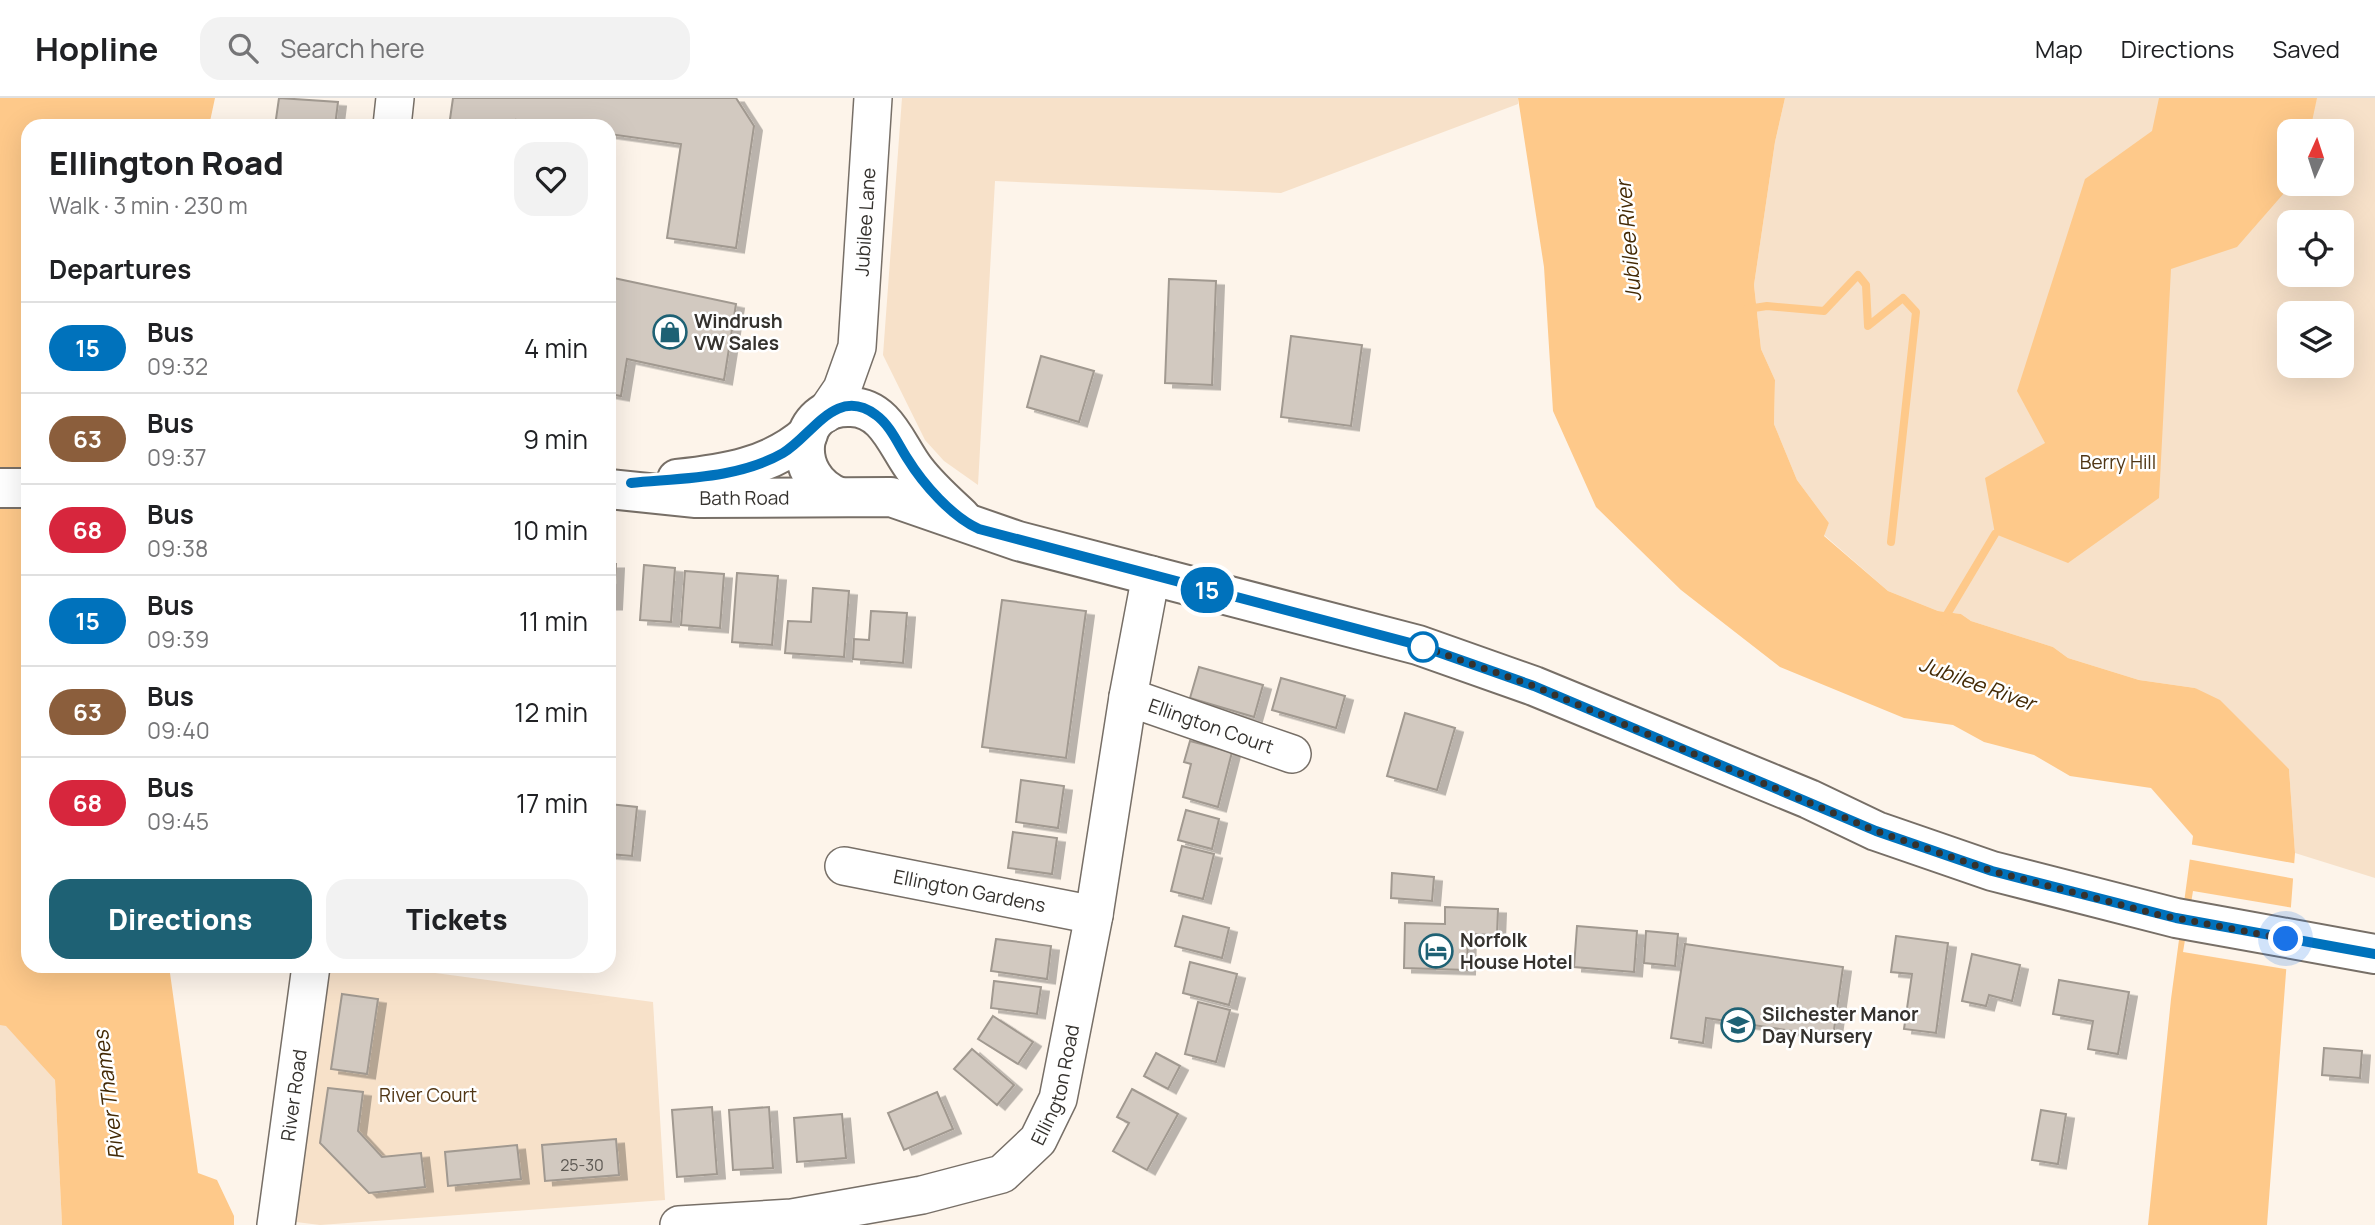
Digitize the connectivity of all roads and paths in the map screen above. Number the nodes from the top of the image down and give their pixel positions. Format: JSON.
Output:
{"nodes":[{"id":1,"x":396,"y":98,"type":"edge"},
{"id":2,"x":873,"y":98,"type":"edge"},
{"id":3,"x":393,"y":119,"type":"edge"},
{"id":4,"x":857,"y":347,"type":"junction"},
{"id":5,"x":816,"y":424,"type":"junction"},
{"id":6,"x":890,"y":430,"type":"junction"},
{"id":7,"x":616,"y":486,"type":"edge"},
{"id":8,"x":0,"y":488,"type":"edge"},
{"id":9,"x":21,"y":488,"type":"edge"},
{"id":10,"x":616,"y":488,"type":"edge"},
{"id":11,"x":850,"y":497,"type":"junction"},
{"id":12,"x":967,"y":524,"type":"junction"},
{"id":13,"x":1151,"y":575,"type":"junction"},
{"id":14,"x":1128,"y":697,"type":"junction"},
{"id":15,"x":1292,"y":754,"type":"dead end"},
{"id":16,"x":844,"y":866,"type":"dead end"},
{"id":17,"x":1094,"y":915,"type":"junction"},
{"id":18,"x":2375,"y":954,"type":"edge"},
{"id":19,"x":310,"y":973,"type":"edge"},
{"id":20,"x":276,"y":1225,"type":"edge"},
{"id":21,"x":679,"y":1225,"type":"edge"}],
"edges":[{"from":1,"to":3,"type":"street"},
{"from":2,"to":4,"type":"street","name":"Jubilee Lane"},
{"from":4,"to":5,"type":"street","name":"Jubilee Lane"},
{"from":4,"to":6,"type":"street","name":"Jubilee Lane"},
{"from":5,"to":6,"type":"main road","name":"Bath Road"},
{"from":5,"to":7,"type":"main road","name":"Bath Road"},
{"from":5,"to":11,"type":"main road","name":"Bath Road"},
{"from":6,"to":11,"type":"main road"},
{"from":6,"to":12,"type":"main road","name":"Bath Road"},
{"from":8,"to":9,"type":"main road"},
{"from":10,"to":11,"type":"main road","name":"Bath Road"},
{"from":11,"to":12,"type":"main road","name":"Bath Road"},
{"from":12,"to":13,"type":"main road","name":"Bath Road"},
{"from":13,"to":14,"type":"street","name":"Ellington Road"},
{"from":13,"to":18,"type":"main road","name":"Bath Road"},
{"from":14,"to":15,"type":"street","name":"Ellington Court"},
{"from":14,"to":17,"type":"street","name":"Ellington Road"},
{"from":16,"to":17,"type":"street","name":"Ellington Gardens"},
{"from":17,"to":21,"type":"street","name":"Ellington Road"},
{"from":19,"to":20,"type":"street","name":"River Road"}]}
